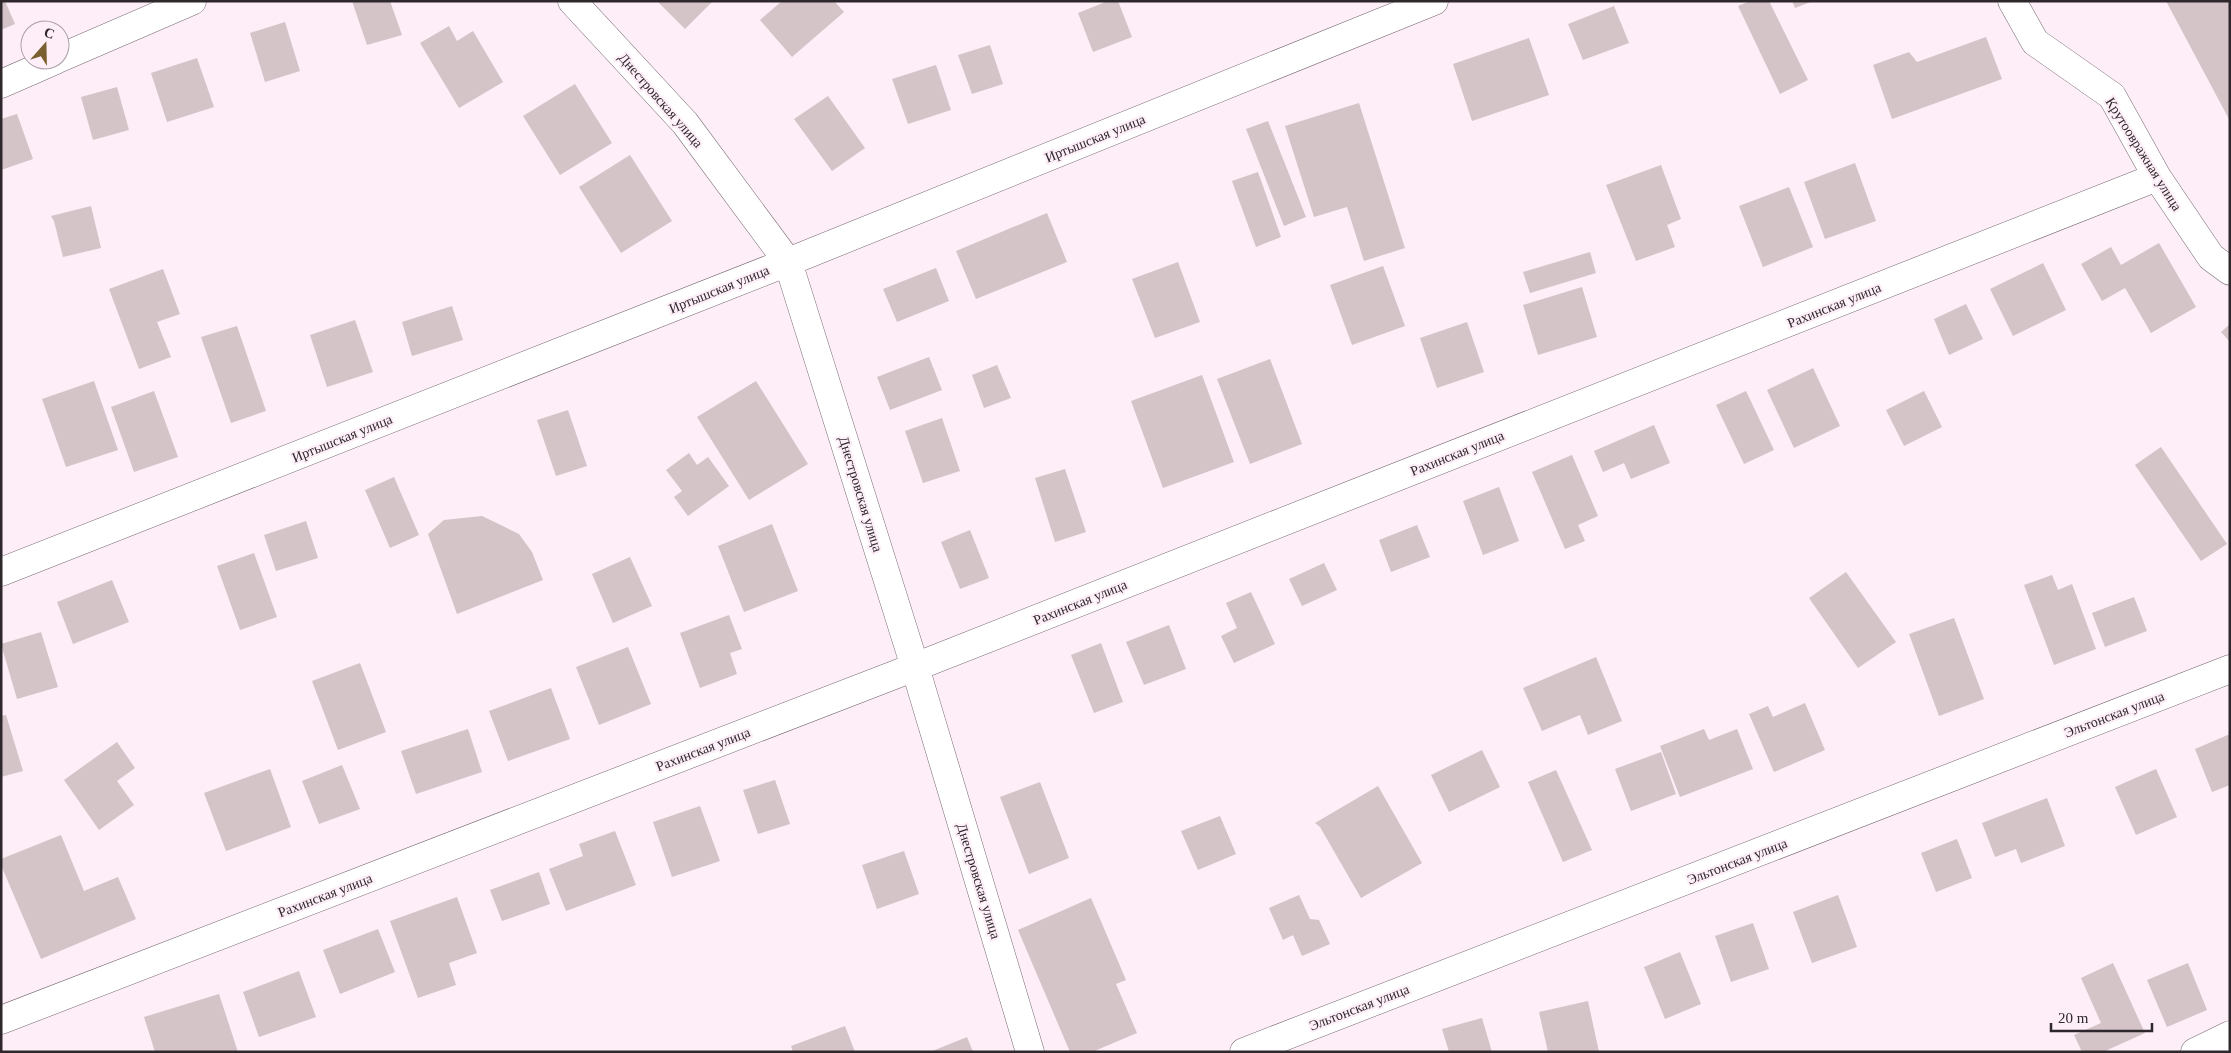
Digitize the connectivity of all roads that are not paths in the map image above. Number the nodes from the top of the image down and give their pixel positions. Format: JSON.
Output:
{"nodes":[{"id":1,"x":192,"y":1,"type":"edge"},
{"id":2,"x":572,"y":1,"type":"edge"},
{"id":3,"x":1434,"y":1,"type":"edge"},
{"id":4,"x":2012,"y":1,"type":"edge"},
{"id":5,"x":70,"y":54,"type":"edge"},
{"id":6,"x":33,"y":70,"type":"edge"},
{"id":7,"x":1,"y":84,"type":"edge"},
{"id":8,"x":2157,"y":177,"type":"junction"},
{"id":9,"x":788,"y":262,"type":"junction"},
{"id":10,"x":2230,"y":271,"type":"edge"},
{"id":11,"x":1,"y":572,"type":"edge"},
{"id":12,"x":915,"y":667,"type":"junction"},
{"id":13,"x":2230,"y":670,"type":"edge"},
{"id":14,"x":1,"y":1020,"type":"edge"},
{"id":15,"x":2230,"y":1035,"type":"edge"},
{"id":16,"x":1030,"y":1052,"type":"edge"},
{"id":17,"x":1244,"y":1052,"type":"edge"},
{"id":18,"x":2195,"y":1052,"type":"edge"}],
"edges":[{"from":1,"to":5,"type":"street"},
{"from":2,"to":9,"type":"street","name":"Днестровская улица"},
{"from":3,"to":9,"type":"street","name":"Иртышская улица"},
{"from":4,"to":8,"type":"street","name":"Крутоовражная улица"},
{"from":6,"to":7,"type":"street"},
{"from":8,"to":10,"type":"street","name":"Крутоовражная улица"},
{"from":8,"to":12,"type":"street","name":"Рахинская улица"},
{"from":9,"to":11,"type":"street","name":"Иртышская улица"},
{"from":9,"to":12,"type":"street","name":"Днестровская улица"},
{"from":12,"to":14,"type":"street","name":"Рахинская улица"},
{"from":12,"to":16,"type":"street","name":"Днестровская улица"},
{"from":13,"to":17,"type":"street","name":"Эльтонская улица"},
{"from":15,"to":18,"type":"street"}]}
